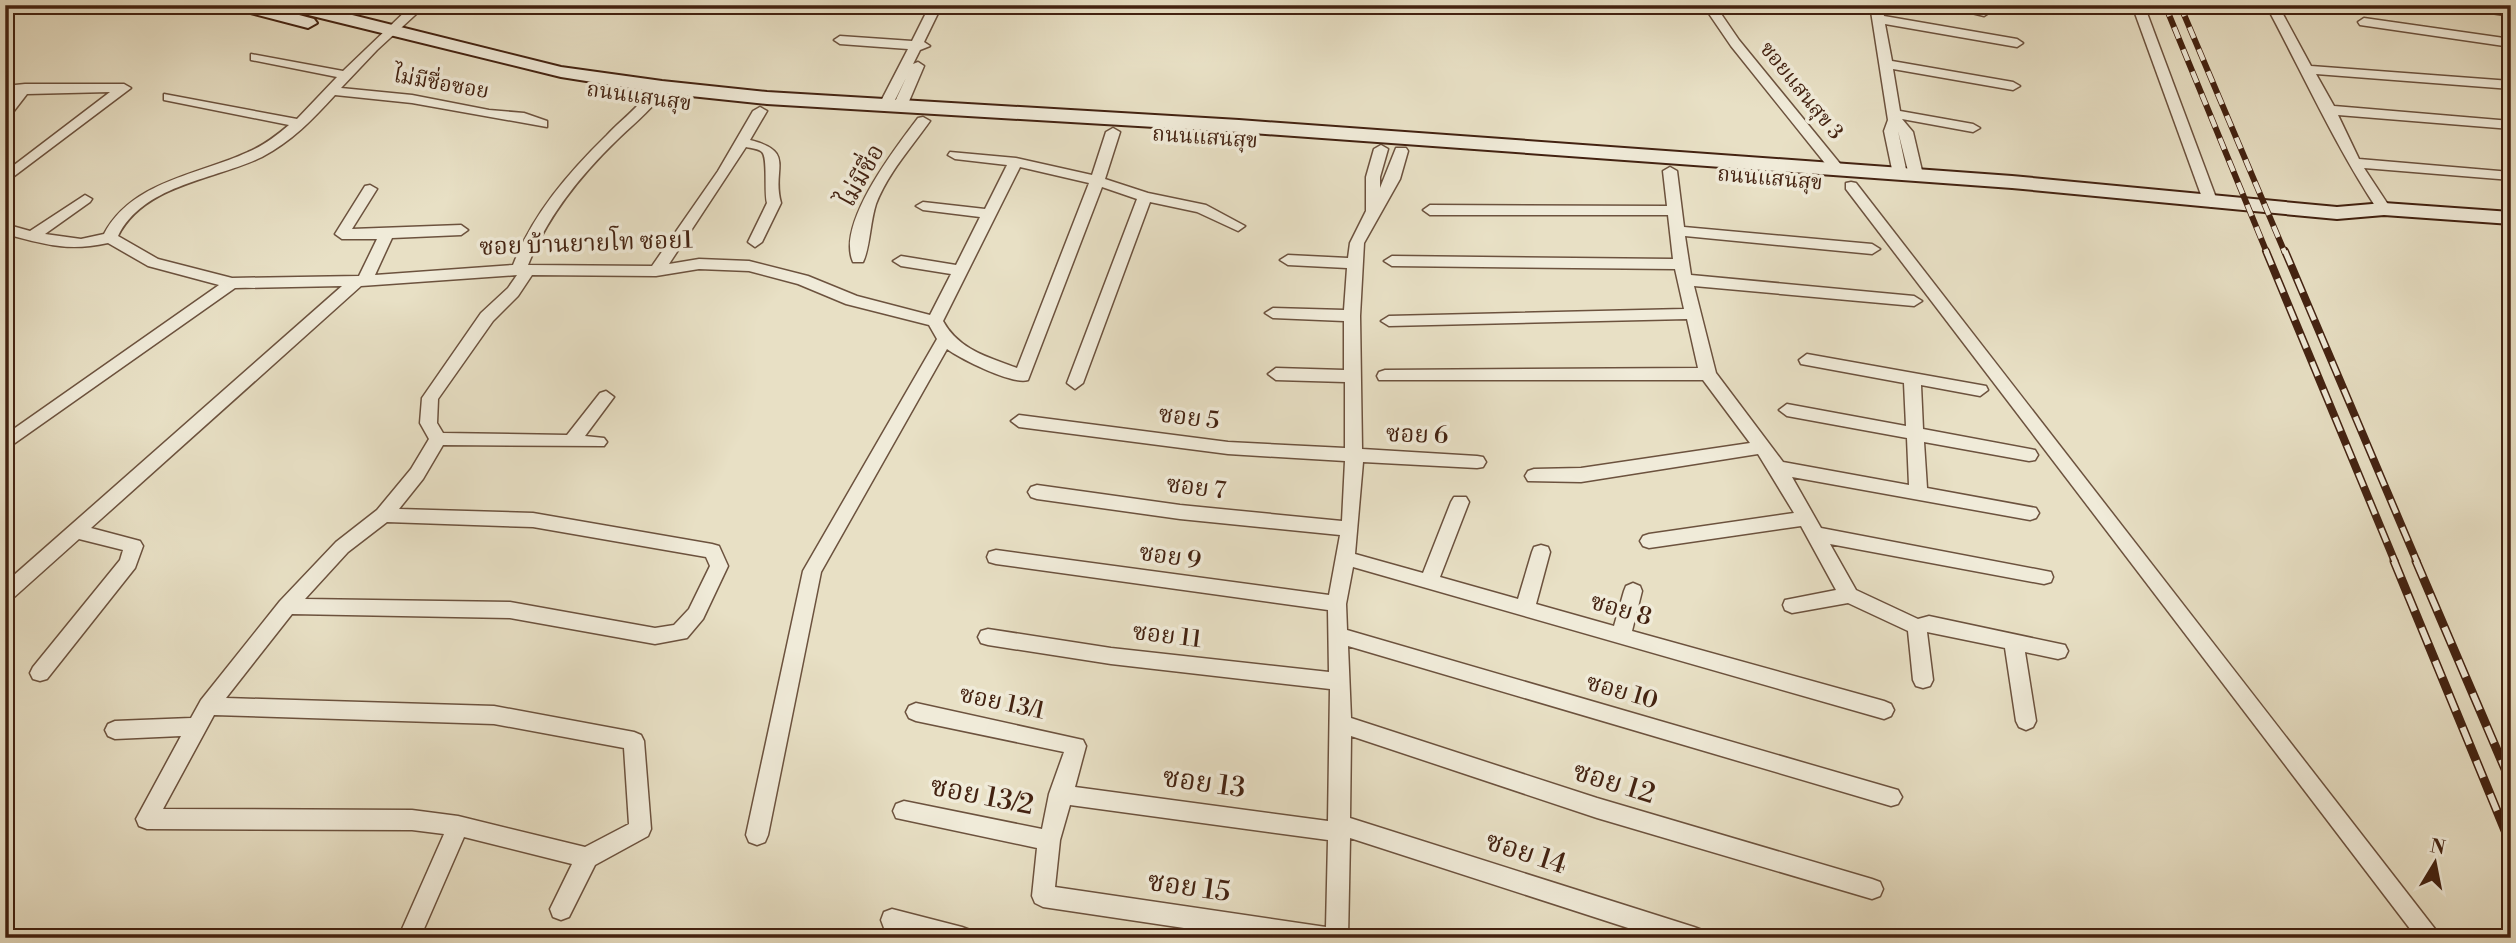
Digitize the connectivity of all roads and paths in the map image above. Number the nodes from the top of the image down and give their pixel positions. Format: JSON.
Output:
{"nodes":[{"id":1,"x":241,"y":5,"type":"edge"},
{"id":2,"x":290,"y":5,"type":"edge"},
{"id":3,"x":420,"y":5,"type":"edge"},
{"id":4,"x":936,"y":5,"type":"edge"},
{"id":5,"x":946,"y":5,"type":"edge"},
{"id":6,"x":1085,"y":5,"type":"edge"},
{"id":7,"x":1125,"y":5,"type":"edge"},
{"id":8,"x":1709,"y":5,"type":"edge"},
{"id":9,"x":1862,"y":5,"type":"edge"},
{"id":10,"x":1945,"y":5,"type":"edge"},
{"id":11,"x":2138,"y":5,"type":"edge"},
{"id":12,"x":2272,"y":5,"type":"edge"},
{"id":13,"x":2315,"y":5,"type":"edge"},
{"id":14,"x":2464,"y":5,"type":"edge"},
{"id":15,"x":2338,"y":9,"type":"dead end"},
{"id":16,"x":1877,"y":11,"type":"edge"},
{"id":17,"x":1984,"y":12,"type":"dead end"},
{"id":18,"x":2511,"y":12,"type":"edge"},
{"id":19,"x":2364,"y":22,"type":"dead end"},
{"id":20,"x":384,"y":35,"type":"junction"},
{"id":21,"x":840,"y":40,"type":"dead end"},
{"id":22,"x":2017,"y":43,"type":"dead end"},
{"id":23,"x":2511,"y":43,"type":"edge"},
{"id":24,"x":922,"y":46,"type":"junction"},
{"id":25,"x":256,"y":57,"type":"dead end"},
{"id":26,"x":1886,"y":64,"type":"junction"},
{"id":27,"x":2306,"y":69,"type":"junction"},
{"id":28,"x":345,"y":75,"type":"junction"},
{"id":29,"x":2511,"y":85,"type":"edge"},
{"id":30,"x":2013,"y":86,"type":"dead end"},
{"id":31,"x":24,"y":88,"type":"junction"},
{"id":32,"x":5,"y":90,"type":"edge"},
{"id":33,"x":332,"y":90,"type":"junction"},
{"id":34,"x":169,"y":97,"type":"dead end"},
{"id":35,"x":896,"y":99,"type":"junction"},
{"id":36,"x":645,"y":100,"type":"junction"},
{"id":37,"x":2329,"y":110,"type":"junction"},
{"id":38,"x":760,"y":111,"type":"junction"},
{"id":39,"x":5,"y":113,"type":"edge"},
{"id":40,"x":1894,"y":117,"type":"junction"},
{"id":41,"x":923,"y":121,"type":"junction"},
{"id":42,"x":302,"y":124,"type":"junction"},
{"id":43,"x":542,"y":124,"type":"dead end"},
{"id":44,"x":1092,"y":124,"type":"junction"},
{"id":45,"x":2511,"y":125,"type":"edge"},
{"id":46,"x":1135,"y":127,"type":"junction"},
{"id":47,"x":1973,"y":128,"type":"dead end"},
{"id":48,"x":1112,"y":132,"type":"junction"},
{"id":49,"x":743,"y":142,"type":"junction"},
{"id":50,"x":1391,"y":150,"type":"junction"},
{"id":51,"x":955,"y":155,"type":"dead end"},
{"id":52,"x":1016,"y":162,"type":"junction"},
{"id":53,"x":2354,"y":163,"type":"junction"},
{"id":54,"x":1837,"y":169,"type":"junction"},
{"id":55,"x":1670,"y":171,"type":"junction"},
{"id":56,"x":2511,"y":176,"type":"edge"},
{"id":57,"x":5,"y":179,"type":"edge"},
{"id":58,"x":1908,"y":179,"type":"junction"},
{"id":59,"x":1097,"y":181,"type":"junction"},
{"id":60,"x":1851,"y":186,"type":"junction"},
{"id":61,"x":370,"y":189,"type":"dead end"},
{"id":62,"x":1145,"y":197,"type":"junction"},
{"id":63,"x":85,"y":199,"type":"dead end"},
{"id":64,"x":2211,"y":203,"type":"junction"},
{"id":65,"x":923,"y":206,"type":"dead end"},
{"id":66,"x":2384,"y":209,"type":"junction"},
{"id":67,"x":1430,"y":210,"type":"dead end"},
{"id":68,"x":1373,"y":211,"type":"junction"},
{"id":69,"x":1674,"y":211,"type":"junction"},
{"id":70,"x":2337,"y":213,"type":"junction"},
{"id":71,"x":989,"y":214,"type":"junction"},
{"id":72,"x":2511,"y":218,"type":"edge"},
{"id":73,"x":1238,"y":226,"type":"dead end"},
{"id":74,"x":5,"y":229,"type":"edge"},
{"id":75,"x":461,"y":230,"type":"dead end"},
{"id":76,"x":1677,"y":231,"type":"junction"},
{"id":77,"x":2511,"y":233,"type":"edge"},
{"id":78,"x":387,"y":234,"type":"junction"},
{"id":79,"x":32,"y":236,"type":"junction"},
{"id":80,"x":110,"y":238,"type":"junction"},
{"id":81,"x":755,"y":242,"type":"dead end"},
{"id":82,"x":1872,"y":249,"type":"dead end"},
{"id":83,"x":858,"y":259,"type":"dead end"},
{"id":84,"x":1288,"y":260,"type":"dead end"},
{"id":85,"x":901,"y":261,"type":"dead end"},
{"id":86,"x":1392,"y":261,"type":"dead end"},
{"id":87,"x":1356,"y":262,"type":"junction"},
{"id":88,"x":520,"y":270,"type":"junction"},
{"id":89,"x":656,"y":271,"type":"junction"},
{"id":90,"x":960,"y":271,"type":"junction"},
{"id":91,"x":1684,"y":272,"type":"junction"},
{"id":92,"x":360,"y":281,"type":"junction"},
{"id":93,"x":232,"y":282,"type":"junction"},
{"id":94,"x":1914,"y":300,"type":"dead end"},
{"id":95,"x":1273,"y":313,"type":"dead end"},
{"id":96,"x":1695,"y":314,"type":"junction"},
{"id":97,"x":1352,"y":316,"type":"junction"},
{"id":98,"x":935,"y":321,"type":"junction"},
{"id":99,"x":1389,"y":321,"type":"dead end"},
{"id":100,"x":945,"y":339,"type":"junction"},
{"id":101,"x":1807,"y":360,"type":"dead end"},
{"id":102,"x":1276,"y":374,"type":"dead end"},
{"id":103,"x":1708,"y":374,"type":"junction"},
{"id":104,"x":1353,"y":376,"type":"junction"},
{"id":105,"x":1385,"y":376,"type":"dead end"},
{"id":106,"x":1912,"y":377,"type":"junction"},
{"id":107,"x":1075,"y":383,"type":"dead end"},
{"id":108,"x":1980,"y":390,"type":"dead end"},
{"id":109,"x":606,"y":397,"type":"dead end"},
{"id":110,"x":1787,"y":410,"type":"dead end"},
{"id":111,"x":1019,"y":421,"type":"dead end"},
{"id":112,"x":1915,"y":433,"type":"junction"},
{"id":113,"x":438,"y":439,"type":"junction"},
{"id":114,"x":571,"y":442,"type":"junction"},
{"id":115,"x":598,"y":442,"type":"dead end"},
{"id":116,"x":5,"y":444,"type":"edge"},
{"id":117,"x":1762,"y":447,"type":"junction"},
{"id":118,"x":2029,"y":455,"type":"dead end"},
{"id":119,"x":1355,"y":457,"type":"junction"},
{"id":120,"x":1477,"y":462,"type":"dead end"},
{"id":121,"x":1778,"y":468,"type":"junction"},
{"id":122,"x":1534,"y":476,"type":"dead end"},
{"id":123,"x":1037,"y":492,"type":"dead end"},
{"id":124,"x":1918,"y":493,"type":"junction"},
{"id":125,"x":1460,"y":502,"type":"dead end"},
{"id":126,"x":2030,"y":513,"type":"dead end"},
{"id":127,"x":383,"y":515,"type":"junction"},
{"id":128,"x":1811,"y":526,"type":"junction"},
{"id":129,"x":1350,"y":529,"type":"junction"},
{"id":130,"x":75,"y":531,"type":"junction"},
{"id":131,"x":1648,"y":541,"type":"dead end"},
{"id":132,"x":1541,"y":552,"type":"dead end"},
{"id":133,"x":996,"y":557,"type":"dead end"},
{"id":134,"x":1345,"y":558,"type":"junction"},
{"id":135,"x":2044,"y":578,"type":"dead end"},
{"id":136,"x":1429,"y":582,"type":"junction"},
{"id":137,"x":1633,"y":591,"type":"dead end"},
{"id":138,"x":5,"y":594,"type":"edge"},
{"id":139,"x":1849,"y":595,"type":"junction"},
{"id":140,"x":1337,"y":604,"type":"junction"},
{"id":141,"x":1792,"y":605,"type":"dead end"},
{"id":142,"x":287,"y":606,"type":"junction"},
{"id":143,"x":1525,"y":609,"type":"junction"},
{"id":144,"x":1917,"y":627,"type":"junction"},
{"id":145,"x":1338,"y":635,"type":"junction"},
{"id":146,"x":1621,"y":636,"type":"junction"},
{"id":147,"x":988,"y":637,"type":"dead end"},
{"id":148,"x":2014,"y":642,"type":"junction"},
{"id":149,"x":2058,"y":651,"type":"dead end"},
{"id":150,"x":40,"y":673,"type":"dead end"},
{"id":151,"x":1923,"y":680,"type":"dead end"},
{"id":152,"x":1340,"y":682,"type":"junction"},
{"id":153,"x":208,"y":706,"type":"junction"},
{"id":154,"x":1884,"y":710,"type":"dead end"},
{"id":155,"x":916,"y":712,"type":"dead end"},
{"id":156,"x":2026,"y":720,"type":"dead end"},
{"id":157,"x":1341,"y":724,"type":"junction"},
{"id":158,"x":197,"y":727,"type":"junction"},
{"id":159,"x":115,"y":730,"type":"dead end"},
{"id":160,"x":1060,"y":794,"type":"junction"},
{"id":161,"x":1891,"y":797,"type":"dead end"},
{"id":162,"x":904,"y":811,"type":"dead end"},
{"id":163,"x":458,"y":826,"type":"junction"},
{"id":164,"x":1340,"y":829,"type":"junction"},
{"id":165,"x":757,"y":835,"type":"dead end"},
{"id":166,"x":1049,"y":840,"type":"junction"},
{"id":167,"x":587,"y":858,"type":"junction"},
{"id":168,"x":1871,"y":889,"type":"dead end"},
{"id":169,"x":561,"y":909,"type":"dead end"},
{"id":170,"x":891,"y":920,"type":"dead end"},
{"id":171,"x":2422,"y":932,"type":"edge"},
{"id":172,"x":409,"y":938,"type":"edge"},
{"id":173,"x":962,"y":938,"type":"edge"},
{"id":174,"x":1326,"y":938,"type":"edge"},
{"id":175,"x":1337,"y":938,"type":"edge"},
{"id":176,"x":1694,"y":938,"type":"edge"}],
"edges":[{"from":1,"to":20,"type":"main road","name":"ถนนแสนสุข"},
{"from":2,"to":20,"type":"main road","name":"ถนนแสนสุข"},
{"from":3,"to":20,"type":"street"},
{"from":4,"to":24,"type":"street"},
{"from":5,"to":24,"type":"street"},
{"from":6,"to":7,"type":"street"},
{"from":8,"to":54,"type":"street","name":"ซอยแสนสุข 3"},
{"from":9,"to":16,"type":"street"},
{"from":10,"to":17,"type":"street"},
{"from":11,"to":64,"type":"street"},
{"from":12,"to":27,"type":"street"},
{"from":13,"to":15,"type":"street"},
{"from":14,"to":18,"type":"street"},
{"from":16,"to":22,"type":"street"},
{"from":16,"to":26,"type":"street"},
{"from":19,"to":23,"type":"street"},
{"from":20,"to":28,"type":"street"},
{"from":20,"to":35,"type":"main road","name":"ถนนแสนสุข"},
{"from":20,"to":36,"type":"main road","name":"ถนนแสนสุข"},
{"from":21,"to":24,"type":"street"},
{"from":24,"to":35,"type":"street"},
{"from":25,"to":28,"type":"street"},
{"from":26,"to":30,"type":"street"},
{"from":26,"to":40,"type":"street"},
{"from":27,"to":29,"type":"street"},
{"from":27,"to":37,"type":"street"},
{"from":28,"to":33,"type":"street"},
{"from":31,"to":32,"type":"street"},
{"from":31,"to":39,"type":"street"},
{"from":31,"to":57,"type":"street"},
{"from":33,"to":42,"type":"street"},
{"from":33,"to":43,"type":"street","name":"ไม่มีชื่อซอย"},
{"from":34,"to":42,"type":"street"},
{"from":35,"to":44,"type":"main road","name":"ถนนแสนสุข"},
{"from":36,"to":38,"type":"main road","name":"ถนนแสนสุข"},
{"from":36,"to":88,"type":"street"},
{"from":37,"to":45,"type":"street"},
{"from":37,"to":53,"type":"street"},
{"from":38,"to":41,"type":"main road","name":"ถนนแสนสุข"},
{"from":38,"to":49,"type":"street"},
{"from":40,"to":47,"type":"street"},
{"from":40,"to":58,"type":"street"},
{"from":41,"to":44,"type":"main road","name":"ถนนแสนสุข"},
{"from":41,"to":83,"type":"street","name":"ไม่มีชื่อ"},
{"from":42,"to":80,"type":"street"},
{"from":44,"to":46,"type":"main road","name":"ถนนแสนสุข"},
{"from":44,"to":48,"type":"main road","name":"ถนนแสนสุข"},
{"from":46,"to":48,"type":"main road","name":"ถนนแสนสุข"},
{"from":46,"to":50,"type":"main road","name":"ถนนแสนสุข"},
{"from":46,"to":54,"type":"main road","name":"ถนนแสนสุข"},
{"from":48,"to":59,"type":"street"},
{"from":49,"to":81,"type":"street"},
{"from":49,"to":89,"type":"street"},
{"from":50,"to":55,"type":"main road","name":"ถนนแสนสุข"},
{"from":50,"to":68,"type":"street"},
{"from":50,"to":68,"type":"street"},
{"from":51,"to":52,"type":"street"},
{"from":52,"to":59,"type":"street"},
{"from":52,"to":71,"type":"street"},
{"from":53,"to":56,"type":"street"},
{"from":53,"to":66,"type":"street"},
{"from":54,"to":58,"type":"main road","name":"ถนนแสนสุข"},
{"from":55,"to":60,"type":"main road","name":"ถนนแสนสุข"},
{"from":55,"to":69,"type":"street"},
{"from":58,"to":60,"type":"main road","name":"ถนนแสนสุข"},
{"from":58,"to":64,"type":"main road","name":"ถนนแสนสุข"},
{"from":59,"to":62,"type":"street"},
{"from":59,"to":100,"type":"street"},
{"from":60,"to":171,"type":"street"},
{"from":61,"to":78,"type":"street"},
{"from":62,"to":73,"type":"street"},
{"from":62,"to":107,"type":"street"},
{"from":63,"to":79,"type":"street"},
{"from":64,"to":70,"type":"main road","name":"ถนนแสนสุข"},
{"from":65,"to":71,"type":"street"},
{"from":66,"to":70,"type":"main road","name":"ถนนแสนสุข"},
{"from":66,"to":72,"type":"main road","name":"ถนนแสนสุข"},
{"from":67,"to":69,"type":"street"},
{"from":68,"to":87,"type":"street"},
{"from":69,"to":76,"type":"street"},
{"from":70,"to":77,"type":"main road","name":"ถนนแสนสุข"},
{"from":71,"to":90,"type":"street"},
{"from":74,"to":79,"type":"street"},
{"from":75,"to":78,"type":"street"},
{"from":76,"to":82,"type":"street"},
{"from":76,"to":91,"type":"street"},
{"from":78,"to":92,"type":"street"},
{"from":79,"to":80,"type":"street"},
{"from":80,"to":93,"type":"street","name":"ซอย บ้านยายโท ซอย1"},
{"from":84,"to":87,"type":"street"},
{"from":85,"to":90,"type":"street"},
{"from":86,"to":91,"type":"street"},
{"from":87,"to":97,"type":"street"},
{"from":88,"to":89,"type":"street","name":"ซอย บ้านยายโท ซอย1"},
{"from":88,"to":92,"type":"street","name":"ซอย บ้านยายโท ซอย1"},
{"from":88,"to":113,"type":"street"},
{"from":89,"to":98,"type":"street","name":"ซอย บ้านยายโท ซอย1"},
{"from":90,"to":98,"type":"street"},
{"from":91,"to":94,"type":"street"},
{"from":91,"to":96,"type":"street"},
{"from":92,"to":93,"type":"street","name":"ซอย บ้านยายโท ซอย1"},
{"from":92,"to":130,"type":"street"},
{"from":93,"to":116,"type":"street"},
{"from":95,"to":97,"type":"street"},
{"from":96,"to":99,"type":"street"},
{"from":96,"to":103,"type":"street"},
{"from":97,"to":104,"type":"street"},
{"from":98,"to":100,"type":"street"},
{"from":100,"to":165,"type":"street"},
{"from":101,"to":106,"type":"street"},
{"from":102,"to":104,"type":"street"},
{"from":103,"to":105,"type":"street"},
{"from":103,"to":117,"type":"street"},
{"from":104,"to":119,"type":"street"},
{"from":106,"to":108,"type":"street"},
{"from":106,"to":112,"type":"street"},
{"from":109,"to":114,"type":"street"},
{"from":110,"to":112,"type":"street"},
{"from":111,"to":119,"type":"street","name":"ซอย 5"},
{"from":112,"to":118,"type":"street"},
{"from":112,"to":124,"type":"street"},
{"from":113,"to":114,"type":"street"},
{"from":113,"to":127,"type":"street"},
{"from":114,"to":115,"type":"street"},
{"from":117,"to":121,"type":"street"},
{"from":117,"to":122,"type":"street"},
{"from":119,"to":120,"type":"street","name":"ซอย 6"},
{"from":119,"to":129,"type":"street"},
{"from":121,"to":124,"type":"street"},
{"from":121,"to":128,"type":"street"},
{"from":123,"to":129,"type":"street","name":"ซอย 7"},
{"from":124,"to":126,"type":"street"},
{"from":125,"to":136,"type":"street"},
{"from":127,"to":142,"type":"street"},
{"from":127,"to":142,"type":"street"},
{"from":128,"to":131,"type":"street"},
{"from":128,"to":135,"type":"street"},
{"from":128,"to":139,"type":"street"},
{"from":129,"to":134,"type":"street"},
{"from":130,"to":138,"type":"street"},
{"from":130,"to":150,"type":"street"},
{"from":132,"to":143,"type":"street"},
{"from":133,"to":140,"type":"street","name":"ซอย 9"},
{"from":134,"to":136,"type":"street","name":"ซอย 8"},
{"from":134,"to":140,"type":"street"},
{"from":136,"to":143,"type":"street","name":"ซอย 8"},
{"from":137,"to":146,"type":"street"},
{"from":139,"to":141,"type":"street"},
{"from":139,"to":144,"type":"street"},
{"from":140,"to":145,"type":"street"},
{"from":142,"to":153,"type":"street"},
{"from":143,"to":146,"type":"street","name":"ซอย 8"},
{"from":144,"to":148,"type":"street"},
{"from":144,"to":151,"type":"street"},
{"from":145,"to":152,"type":"street"},
{"from":145,"to":161,"type":"street","name":"ซอย 10"},
{"from":146,"to":154,"type":"street","name":"ซอย 8"},
{"from":147,"to":152,"type":"street","name":"ซอย 11"},
{"from":148,"to":149,"type":"street"},
{"from":148,"to":156,"type":"street"},
{"from":152,"to":157,"type":"street"},
{"from":153,"to":158,"type":"street"},
{"from":153,"to":167,"type":"street"},
{"from":155,"to":160,"type":"street","name":"ซอย 13/1"},
{"from":157,"to":164,"type":"street"},
{"from":157,"to":168,"type":"street","name":"ซอย 12"},
{"from":158,"to":159,"type":"street"},
{"from":158,"to":163,"type":"street"},
{"from":160,"to":164,"type":"street","name":"ซอย 13"},
{"from":160,"to":166,"type":"street"},
{"from":162,"to":166,"type":"street","name":"ซอย 13/2"},
{"from":163,"to":167,"type":"street"},
{"from":163,"to":172,"type":"street"},
{"from":164,"to":175,"type":"street"},
{"from":164,"to":176,"type":"street","name":"ซอย 14"},
{"from":166,"to":174,"type":"street","name":"ซอย 15"},
{"from":167,"to":169,"type":"street"},
{"from":170,"to":173,"type":"street"}]}
